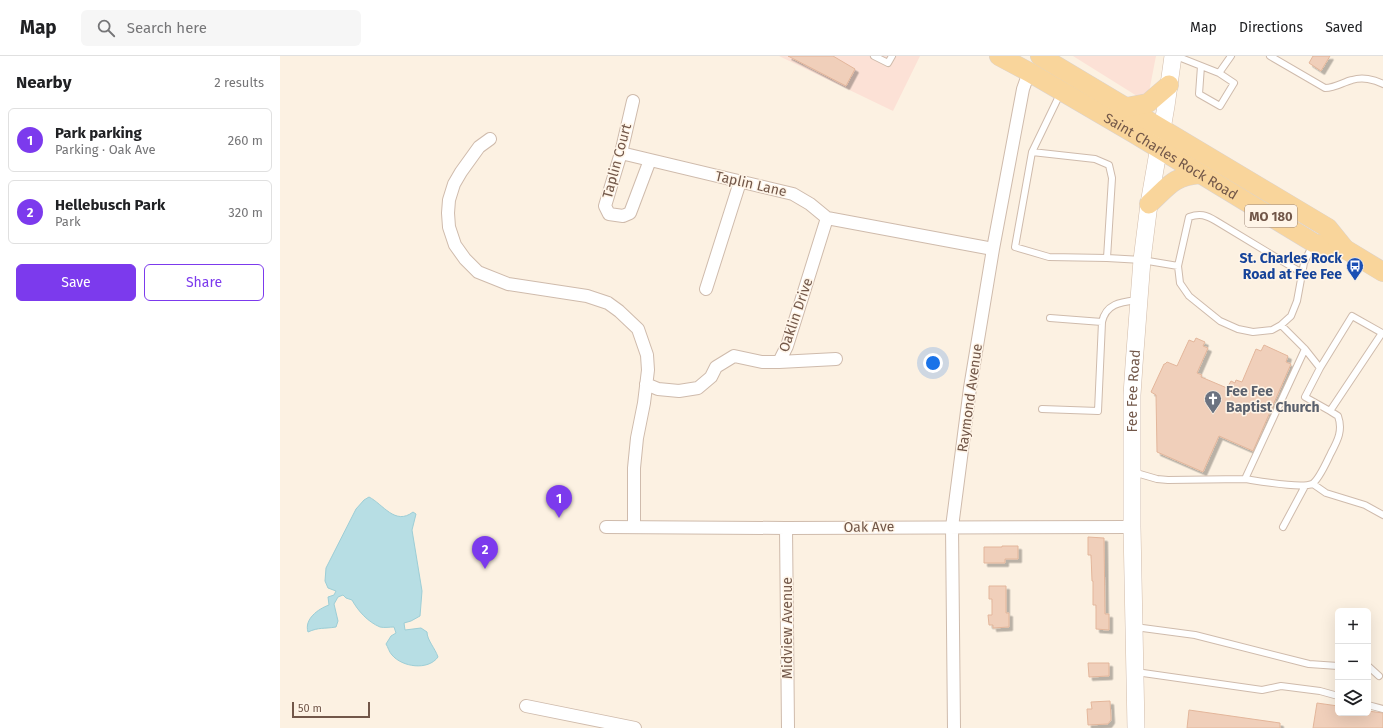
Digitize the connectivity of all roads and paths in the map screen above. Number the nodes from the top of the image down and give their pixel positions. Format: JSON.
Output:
{"nodes":[{"id":1,"x":874,"y":56,"type":"edge"},
{"id":2,"x":892,"y":56,"type":"edge"},
{"id":3,"x":999,"y":56,"type":"edge"},
{"id":4,"x":1040,"y":56,"type":"edge"},
{"id":5,"x":1173,"y":56,"type":"edge"},
{"id":6,"x":1176,"y":56,"type":"edge"},
{"id":7,"x":1231,"y":56,"type":"edge"},
{"id":8,"x":1270,"y":56,"type":"edge"},
{"id":9,"x":1201,"y":66,"type":"junction"},
{"id":10,"x":1029,"y":72,"type":"junction"},
{"id":11,"x":1219,"y":73,"type":"junction"},
{"id":12,"x":1383,"y":84,"type":"edge"},
{"id":13,"x":1169,"y":85,"type":"junction"},
{"id":14,"x":1062,"y":91,"type":"junction"},
{"id":15,"x":633,"y":101,"type":"dead end"},
{"id":16,"x":1127,"y":107,"type":"junction"},
{"id":17,"x":1162,"y":129,"type":"junction"},
{"id":18,"x":490,"y":139,"type":"dead end"},
{"id":19,"x":1158,"y":148,"type":"junction"},
{"id":20,"x":1032,"y":152,"type":"junction"},
{"id":21,"x":621,"y":153,"type":"junction"},
{"id":22,"x":650,"y":160,"type":"junction"},
{"id":23,"x":1200,"y":174,"type":"junction"},
{"id":24,"x":740,"y":182,"type":"junction"},
{"id":25,"x":1149,"y":204,"type":"junction"},
{"id":26,"x":828,"y":218,"type":"junction"},
{"id":27,"x":1314,"y":243,"type":"junction"},
{"id":28,"x":993,"y":249,"type":"junction"},
{"id":29,"x":1345,"y":249,"type":"junction"},
{"id":30,"x":1107,"y":258,"type":"junction"},
{"id":31,"x":1142,"y":260,"type":"junction"},
{"id":32,"x":1178,"y":266,"type":"junction"},
{"id":33,"x":1383,"y":272,"type":"edge"},
{"id":34,"x":1302,"y":273,"type":"junction"},
{"id":35,"x":706,"y":289,"type":"dead end"},
{"id":36,"x":1138,"y":300,"type":"junction"},
{"id":37,"x":1050,"y":318,"type":"dead end"},
{"id":38,"x":1102,"y":322,"type":"junction"},
{"id":39,"x":1281,"y":325,"type":"junction"},
{"id":40,"x":1382,"y":333,"type":"edge"},
{"id":41,"x":1305,"y":349,"type":"junction"},
{"id":42,"x":836,"y":359,"type":"dead end"},
{"id":43,"x":779,"y":362,"type":"junction"},
{"id":44,"x":1320,"y":368,"type":"junction"},
{"id":45,"x":646,"y":384,"type":"junction"},
{"id":46,"x":1042,"y":409,"type":"dead end"},
{"id":47,"x":1330,"y":411,"type":"junction"},
{"id":48,"x":1132,"y":472,"type":"junction"},
{"id":49,"x":1245,"y":479,"type":"junction"},
{"id":50,"x":1313,"y":484,"type":"junction"},
{"id":51,"x":1305,"y":486,"type":"junction"},
{"id":52,"x":1383,"y":515,"type":"edge"},
{"id":53,"x":634,"y":526,"type":"junction"},
{"id":54,"x":606,"y":527,"type":"dead end"},
{"id":55,"x":952,"y":527,"type":"junction"},
{"id":56,"x":1132,"y":527,"type":"junction"},
{"id":57,"x":1284,"y":527,"type":"dead end"},
{"id":58,"x":786,"y":528,"type":"junction"},
{"id":59,"x":1135,"y":627,"type":"junction"},
{"id":60,"x":1335,"y":666,"type":"edge"},
{"id":61,"x":1371,"y":669,"type":"edge"},
{"id":62,"x":1136,"y":672,"type":"junction"},
{"id":63,"x":1379,"y":676,"type":"dead end"},
{"id":64,"x":1335,"y":695,"type":"edge"},
{"id":65,"x":1371,"y":705,"type":"edge"},
{"id":66,"x":526,"y":706,"type":"dead end"},
{"id":67,"x":1383,"y":709,"type":"edge"},
{"id":68,"x":617,"y":726,"type":"edge"},
{"id":69,"x":635,"y":728,"type":"edge"},
{"id":70,"x":788,"y":728,"type":"edge"},
{"id":71,"x":954,"y":728,"type":"edge"},
{"id":72,"x":1136,"y":728,"type":"edge"}],
"edges":[{"from":1,"to":2,"type":"lane"},
{"from":3,"to":10,"type":"main road","name":"Saint Charles Rock Road","number":"MO 180"},
{"from":4,"to":16,"type":"main road","name":"Saint Charles Rock Road","number":"MO 180"},
{"from":5,"to":13,"type":"street","name":"Fee Fee Road"},
{"from":6,"to":9,"type":"lane"},
{"from":7,"to":11,"type":"lane"},
{"from":8,"to":12,"type":"lane"},
{"from":9,"to":11,"type":"lane"},
{"from":9,"to":11,"type":"lane"},
{"from":10,"to":14,"type":"main road","name":"Saint Charles Rock Road","number":"MO 180"},
{"from":10,"to":28,"type":"street","name":"Raymond Avenue"},
{"from":13,"to":16,"type":"main road"},
{"from":13,"to":17,"type":"street","name":"Fee Fee Road"},
{"from":14,"to":19,"type":"main road","name":"Saint Charles Rock Road","number":"MO 180"},
{"from":14,"to":20,"type":"lane"},
{"from":15,"to":21,"type":"street","name":"Taplin Court"},
{"from":16,"to":17,"type":"main road","name":"Saint Charles Rock Road","number":"MO 180"},
{"from":17,"to":19,"type":"street","name":"Fee Fee Road"},
{"from":17,"to":29,"type":"main road","name":"Saint Charles Rock Road","number":"MO 180"},
{"from":18,"to":45,"type":"street"},
{"from":19,"to":23,"type":"main road","name":"Saint Charles Rock Road","number":"MO 180"},
{"from":19,"to":25,"type":"street","name":"Fee Fee Road"},
{"from":20,"to":30,"type":"lane"},
{"from":20,"to":30,"type":"lane"},
{"from":21,"to":22,"type":"street","name":"Taplin Lane"},
{"from":21,"to":22,"type":"street","name":"Taplin Court"},
{"from":22,"to":24,"type":"street","name":"Taplin Lane"},
{"from":23,"to":25,"type":"main road"},
{"from":23,"to":27,"type":"main road","name":"Saint Charles Rock Road","number":"MO 180"},
{"from":24,"to":26,"type":"street","name":"Taplin Lane"},
{"from":24,"to":35,"type":"street"},
{"from":25,"to":31,"type":"street","name":"Fee Fee Road"},
{"from":26,"to":28,"type":"street","name":"Taplin Lane"},
{"from":26,"to":43,"type":"street","name":"Oaklin Drive"},
{"from":27,"to":29,"type":"main road","name":"Saint Charles Rock Road","number":"MO 180"},
{"from":27,"to":34,"type":"lane"},
{"from":28,"to":55,"type":"street","name":"Raymond Avenue"},
{"from":29,"to":33,"type":"main road","name":"Saint Charles Rock Road","number":"MO 180"},
{"from":30,"to":31,"type":"lane"},
{"from":31,"to":32,"type":"lane"},
{"from":31,"to":36,"type":"street","name":"Fee Fee Road"},
{"from":32,"to":34,"type":"lane"},
{"from":32,"to":39,"type":"lane"},
{"from":34,"to":39,"type":"lane"},
{"from":36,"to":38,"type":"lane"},
{"from":36,"to":48,"type":"street","name":"Fee Fee Road"},
{"from":37,"to":38,"type":"lane"},
{"from":38,"to":46,"type":"lane"},
{"from":39,"to":41,"type":"lane"},
{"from":40,"to":44,"type":"lane"},
{"from":40,"to":47,"type":"lane"},
{"from":41,"to":44,"type":"lane"},
{"from":41,"to":49,"type":"lane"},
{"from":42,"to":43,"type":"street"},
{"from":43,"to":45,"type":"street","name":"Oaklin Drive"},
{"from":44,"to":47,"type":"lane"},
{"from":45,"to":53,"type":"street"},
{"from":47,"to":50,"type":"lane"},
{"from":48,"to":49,"type":"lane"},
{"from":48,"to":56,"type":"street","name":"Fee Fee Road"},
{"from":49,"to":51,"type":"lane"},
{"from":50,"to":51,"type":"lane"},
{"from":50,"to":52,"type":"lane"},
{"from":51,"to":57,"type":"lane"},
{"from":53,"to":54,"type":"street","name":"Oak Ave"},
{"from":53,"to":58,"type":"street","name":"Oak Ave"},
{"from":55,"to":56,"type":"street","name":"Oak Ave"},
{"from":55,"to":58,"type":"street","name":"Oak Ave"},
{"from":55,"to":71,"type":"street","name":"Raymond Avenue"},
{"from":56,"to":59,"type":"street","name":"Fee Fee Road"},
{"from":58,"to":70,"type":"street","name":"Midview Avenue"},
{"from":59,"to":60,"type":"lane"},
{"from":59,"to":62,"type":"street","name":"Fee Fee Road"},
{"from":61,"to":63,"type":"lane"},
{"from":62,"to":64,"type":"lane"},
{"from":62,"to":72,"type":"street","name":"Fee Fee Road"},
{"from":65,"to":67,"type":"lane"},
{"from":66,"to":68,"type":"street"},
{"from":68,"to":69,"type":"street"}]}
